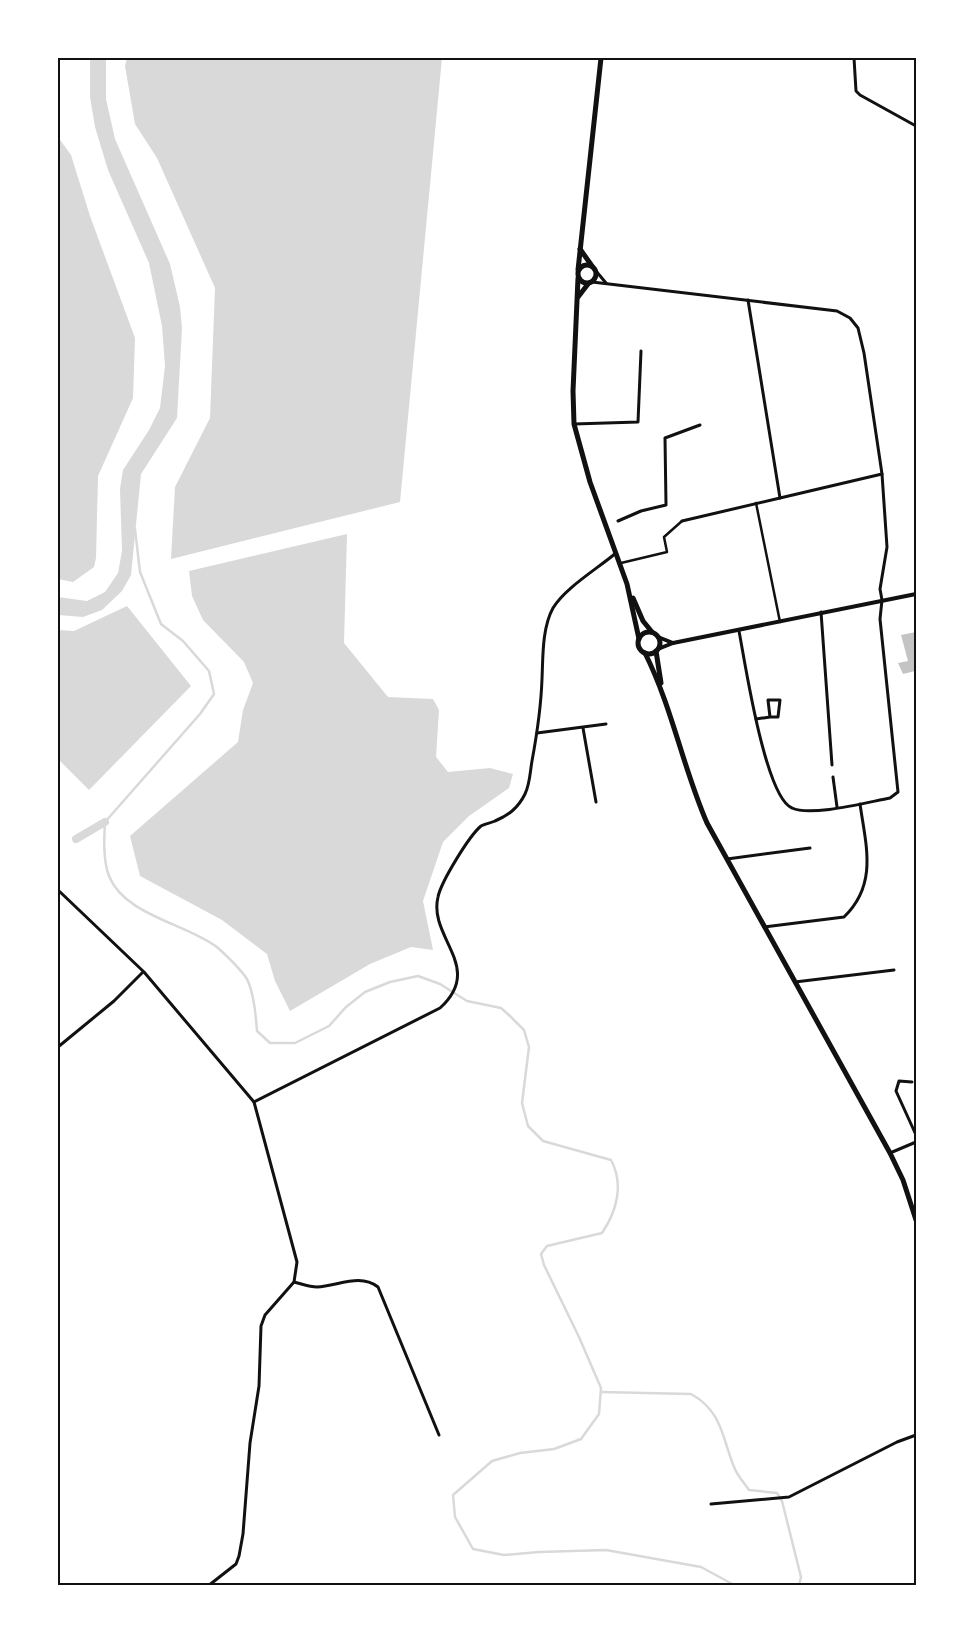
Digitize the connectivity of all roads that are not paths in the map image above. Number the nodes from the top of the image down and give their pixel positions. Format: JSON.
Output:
{"nodes":[{"id":1,"x":601,"y":58,"type":"edge"},
{"id":2,"x":854,"y":58,"type":"edge"},
{"id":3,"x":916,"y":126,"type":"edge"},
{"id":4,"x":580,"y":248,"type":"junction"},
{"id":5,"x":594,"y":269,"type":"junction"},
{"id":6,"x":578,"y":270,"type":"junction"},
{"id":7,"x":578,"y":278,"type":"junction"},
{"id":8,"x":590,"y":283,"type":"junction"},
{"id":9,"x":607,"y":284,"type":"junction"},
{"id":10,"x":577,"y":300,"type":"junction"},
{"id":11,"x":748,"y":300,"type":"junction"},
{"id":12,"x":641,"y":351,"type":"dead end"},
{"id":13,"x":574,"y":424,"type":"junction"},
{"id":14,"x":700,"y":425,"type":"dead end"},
{"id":15,"x":882,"y":474,"type":"junction"},
{"id":16,"x":780,"y":498,"type":"junction"},
{"id":17,"x":756,"y":503,"type":"junction"},
{"id":18,"x":682,"y":520,"type":"joint"},
{"id":19,"x":618,"y":521,"type":"dead end"},
{"id":20,"x":612,"y":523,"type":"dead end"},
{"id":21,"x":606,"y":525,"type":"junction"},
{"id":22,"x":616,"y":553,"type":"junction"},
{"id":23,"x":619,"y":564,"type":"junction"},
{"id":24,"x":627,"y":584,"type":"junction"},
{"id":25,"x":916,"y":594,"type":"edge"},
{"id":26,"x":882,"y":600,"type":"junction"},
{"id":27,"x":821,"y":612,"type":"junction"},
{"id":28,"x":780,"y":622,"type":"junction"},
{"id":29,"x":739,"y":631,"type":"junction"},
{"id":30,"x":653,"y":633,"type":"junction"},
{"id":31,"x":658,"y":637,"type":"junction"},
{"id":32,"x":639,"y":639,"type":"junction"},
{"id":33,"x":673,"y":643,"type":"junction"},
{"id":34,"x":657,"y":650,"type":"junction"},
{"id":35,"x":645,"y":653,"type":"junction"},
{"id":36,"x":665,"y":703,"type":"junction"},
{"id":37,"x":770,"y":717,"type":"junction"},
{"id":38,"x":756,"y":719,"type":"junction"},
{"id":39,"x":606,"y":724,"type":"dead end"},
{"id":40,"x":583,"y":728,"type":"junction"},
{"id":41,"x":537,"y":732,"type":"junction"},
{"id":42,"x":832,"y":765,"type":"dead end"},
{"id":43,"x":833,"y":777,"type":"dead end"},
{"id":44,"x":596,"y":802,"type":"dead end"},
{"id":45,"x":860,"y":804,"type":"junction"},
{"id":46,"x":837,"y":807,"type":"junction"},
{"id":47,"x":810,"y":848,"type":"dead end"},
{"id":48,"x":726,"y":859,"type":"junction"},
{"id":49,"x":58,"y":890,"type":"edge"},
{"id":50,"x":763,"y":927,"type":"junction"},
{"id":51,"x":894,"y":970,"type":"dead end"},
{"id":52,"x":144,"y":972,"type":"junction"},
{"id":53,"x":794,"y":982,"type":"junction"},
{"id":54,"x":58,"y":1047,"type":"edge"},
{"id":55,"x":912,"y":1082,"type":"dead end"},
{"id":56,"x":254,"y":1102,"type":"junction"},
{"id":57,"x":916,"y":1135,"type":"edge"},
{"id":58,"x":916,"y":1142,"type":"edge"},
{"id":59,"x":890,"y":1153,"type":"junction"},
{"id":60,"x":916,"y":1220,"type":"edge"},
{"id":61,"x":294,"y":1282,"type":"junction"},
{"id":62,"x":439,"y":1435,"type":"dead end"},
{"id":63,"x":916,"y":1435,"type":"edge"},
{"id":64,"x":711,"y":1504,"type":"dead end"},
{"id":65,"x":208,"y":1586,"type":"edge"}],
"edges":[{"from":1,"to":4,"type":"main road"},
{"from":2,"to":3,"type":"street"},
{"from":4,"to":5,"type":"main road"},
{"from":4,"to":6,"type":"main road"},
{"from":5,"to":6,"type":"main road"},
{"from":5,"to":8,"type":"main road"},
{"from":5,"to":9,"type":"street"},
{"from":6,"to":7,"type":"main road"},
{"from":7,"to":8,"type":"main road"},
{"from":7,"to":10,"type":"main road"},
{"from":8,"to":9,"type":"street"},
{"from":8,"to":10,"type":"main road"},
{"from":9,"to":11,"type":"street"},
{"from":10,"to":13,"type":"main road"},
{"from":11,"to":15,"type":"street"},
{"from":11,"to":16,"type":"street"},
{"from":12,"to":13,"type":"street"},
{"from":13,"to":21,"type":"main road"},
{"from":14,"to":19,"type":"street"},
{"from":15,"to":16,"type":"street"},
{"from":15,"to":26,"type":"street"},
{"from":16,"to":17,"type":"street"},
{"from":17,"to":18,"type":"street"},
{"from":17,"to":28,"type":"street"},
{"from":18,"to":23,"type":"street"},
{"from":20,"to":21,"type":"street"},
{"from":21,"to":22,"type":"main road"},
{"from":22,"to":23,"type":"main road"},
{"from":22,"to":41,"type":"street"},
{"from":23,"to":24,"type":"main road"},
{"from":24,"to":30,"type":"main road"},
{"from":24,"to":32,"type":"main road"},
{"from":25,"to":26,"type":"street"},
{"from":26,"to":27,"type":"street"},
{"from":26,"to":45,"type":"street"},
{"from":27,"to":28,"type":"street"},
{"from":27,"to":42,"type":"street"},
{"from":28,"to":29,"type":"street"},
{"from":29,"to":33,"type":"street"},
{"from":29,"to":38,"type":"street"},
{"from":30,"to":31,"type":"main road"},
{"from":30,"to":32,"type":"main road"},
{"from":31,"to":33,"type":"street"},
{"from":31,"to":34,"type":"main road"},
{"from":32,"to":35,"type":"main road"},
{"from":33,"to":34,"type":"street"},
{"from":34,"to":35,"type":"main road"},
{"from":34,"to":36,"type":"main road"},
{"from":35,"to":36,"type":"main road"},
{"from":36,"to":48,"type":"main road"},
{"from":37,"to":37,"type":"street"},
{"from":37,"to":38,"type":"street"},
{"from":38,"to":46,"type":"street"},
{"from":39,"to":40,"type":"street"},
{"from":40,"to":41,"type":"street"},
{"from":40,"to":44,"type":"street"},
{"from":41,"to":56,"type":"street"},
{"from":43,"to":46,"type":"street"},
{"from":45,"to":46,"type":"street"},
{"from":45,"to":50,"type":"street"},
{"from":47,"to":48,"type":"street"},
{"from":48,"to":50,"type":"main road"},
{"from":49,"to":52,"type":"street"},
{"from":50,"to":53,"type":"main road"},
{"from":51,"to":53,"type":"street"},
{"from":52,"to":54,"type":"street"},
{"from":52,"to":56,"type":"street"},
{"from":53,"to":59,"type":"main road"},
{"from":55,"to":57,"type":"street"},
{"from":56,"to":61,"type":"street"},
{"from":58,"to":59,"type":"street"},
{"from":59,"to":60,"type":"main road"},
{"from":61,"to":62,"type":"street"},
{"from":61,"to":65,"type":"street"},
{"from":63,"to":64,"type":"street"}]}
